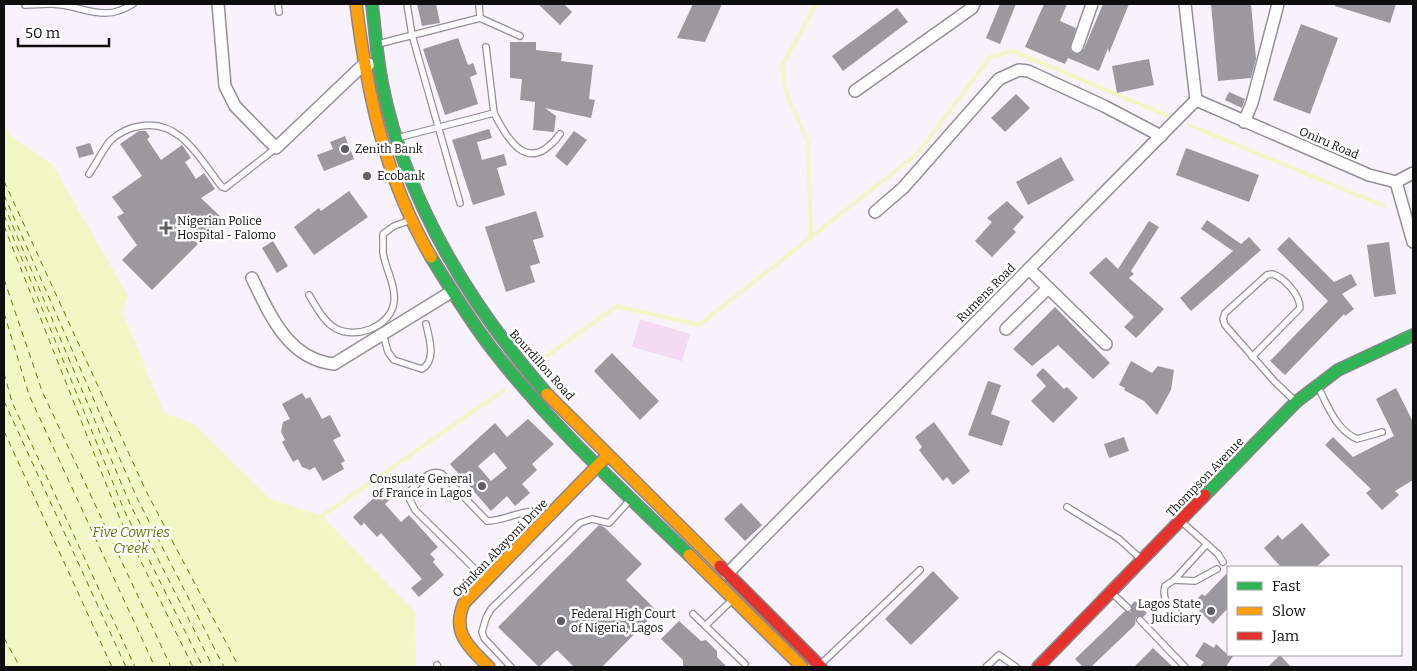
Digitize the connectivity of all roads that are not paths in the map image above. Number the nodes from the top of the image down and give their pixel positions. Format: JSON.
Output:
{"nodes":[{"id":1,"x":51,"y":4,"type":"edge"},
{"id":2,"x":133,"y":4,"type":"edge"},
{"id":3,"x":218,"y":4,"type":"edge"},
{"id":4,"x":278,"y":4,"type":"edge"},
{"id":5,"x":356,"y":4,"type":"edge"},
{"id":6,"x":372,"y":4,"type":"edge"},
{"id":7,"x":407,"y":4,"type":"edge"},
{"id":8,"x":479,"y":4,"type":"edge"},
{"id":9,"x":974,"y":4,"type":"edge"},
{"id":10,"x":1092,"y":4,"type":"edge"},
{"id":11,"x":1185,"y":4,"type":"edge"},
{"id":12,"x":1278,"y":4,"type":"edge"},
{"id":13,"x":25,"y":5,"type":"dead end"},
{"id":14,"x":279,"y":12,"type":"dead end"},
{"id":15,"x":480,"y":18,"type":"junction"},
{"id":16,"x":412,"y":35,"type":"junction"},
{"id":17,"x":520,"y":36,"type":"dead end"},
{"id":18,"x":376,"y":44,"type":"junction"},
{"id":19,"x":486,"y":47,"type":"dead end"},
{"id":20,"x":1077,"y":47,"type":"dead end"},
{"id":21,"x":378,"y":62,"type":"junction"},
{"id":22,"x":363,"y":65,"type":"junction"},
{"id":23,"x":855,"y":91,"type":"dead end"},
{"id":24,"x":1196,"y":100,"type":"junction"},
{"id":25,"x":494,"y":113,"type":"junction"},
{"id":26,"x":1244,"y":122,"type":"junction"},
{"id":27,"x":438,"y":126,"type":"junction"},
{"id":28,"x":560,"y":134,"type":"dead end"},
{"id":29,"x":1161,"y":136,"type":"junction"},
{"id":30,"x":396,"y":138,"type":"junction"},
{"id":31,"x":276,"y":148,"type":"junction"},
{"id":32,"x":1413,"y":173,"type":"edge"},
{"id":33,"x":90,"y":174,"type":"dead end"},
{"id":34,"x":1396,"y":182,"type":"junction"},
{"id":35,"x":460,"y":202,"type":"dead end"},
{"id":36,"x":875,"y":212,"type":"dead end"},
{"id":37,"x":413,"y":219,"type":"junction"},
{"id":38,"x":1413,"y":242,"type":"edge"},
{"id":39,"x":1030,"y":269,"type":"junction"},
{"id":40,"x":252,"y":278,"type":"dead end"},
{"id":41,"x":1048,"y":288,"type":"junction"},
{"id":42,"x":451,"y":292,"type":"junction"},
{"id":43,"x":308,"y":295,"type":"dead end"},
{"id":44,"x":426,"y":324,"type":"dead end"},
{"id":45,"x":1006,"y":329,"type":"dead end"},
{"id":46,"x":383,"y":334,"type":"junction"},
{"id":47,"x":1413,"y":335,"type":"edge"},
{"id":48,"x":1106,"y":344,"type":"dead end"},
{"id":49,"x":1252,"y":357,"type":"junction"},
{"id":50,"x":1317,"y":385,"type":"junction"},
{"id":51,"x":1296,"y":402,"type":"junction"},
{"id":52,"x":1382,"y":432,"type":"dead end"},
{"id":53,"x":607,"y":455,"type":"junction"},
{"id":54,"x":598,"y":467,"type":"junction"},
{"id":55,"x":631,"y":498,"type":"junction"},
{"id":56,"x":1067,"y":507,"type":"dead end"},
{"id":57,"x":536,"y":511,"type":"dead end"},
{"id":58,"x":1181,"y":521,"type":"junction"},
{"id":59,"x":1207,"y":544,"type":"junction"},
{"id":60,"x":1142,"y":560,"type":"junction"},
{"id":61,"x":1223,"y":562,"type":"dead end"},
{"id":62,"x":1217,"y":569,"type":"dead end"},
{"id":63,"x":920,"y":570,"type":"dead end"},
{"id":64,"x":727,"y":574,"type":"junction"},
{"id":65,"x":486,"y":580,"type":"junction"},
{"id":66,"x":1174,"y":580,"type":"junction"},
{"id":67,"x":1111,"y":592,"type":"junction"},
{"id":68,"x":734,"y":598,"type":"junction"},
{"id":69,"x":1128,"y":608,"type":"dead end"},
{"id":70,"x":694,"y":614,"type":"dead end"},
{"id":71,"x":1181,"y":617,"type":"dead end"},
{"id":72,"x":1140,"y":620,"type":"dead end"},
{"id":73,"x":706,"y":625,"type":"junction"},
{"id":74,"x":745,"y":664,"type":"dead end"},
{"id":75,"x":489,"y":667,"type":"edge"},
{"id":76,"x":511,"y":667,"type":"edge"},
{"id":77,"x":802,"y":667,"type":"edge"},
{"id":78,"x":820,"y":667,"type":"edge"},
{"id":79,"x":986,"y":667,"type":"edge"},
{"id":80,"x":1016,"y":667,"type":"edge"},
{"id":81,"x":1038,"y":667,"type":"edge"},
{"id":82,"x":1185,"y":667,"type":"edge"}],
"edges":[{"from":1,"to":2,"type":"lane"},
{"from":1,"to":13,"type":"lane"},
{"from":3,"to":31,"type":"street"},
{"from":4,"to":14,"type":"lane"},
{"from":5,"to":22,"type":"main road"},
{"from":6,"to":18,"type":"main road","name":"Bourdillon Road"},
{"from":7,"to":16,"type":"lane"},
{"from":8,"to":15,"type":"lane"},
{"from":9,"to":23,"type":"street"},
{"from":10,"to":20,"type":"street"},
{"from":11,"to":24,"type":"street"},
{"from":12,"to":26,"type":"street"},
{"from":15,"to":16,"type":"lane"},
{"from":15,"to":17,"type":"lane"},
{"from":16,"to":18,"type":"lane"},
{"from":16,"to":27,"type":"lane"},
{"from":18,"to":21,"type":"main road","name":"Bourdillon Road"},
{"from":19,"to":25,"type":"lane"},
{"from":21,"to":22,"type":"street"},
{"from":21,"to":30,"type":"main road","name":"Bourdillon Road"},
{"from":22,"to":31,"type":"street"},
{"from":22,"to":37,"type":"main road"},
{"from":24,"to":26,"type":"street","name":"Oniru Road"},
{"from":24,"to":29,"type":"street","name":"Rumens Road"},
{"from":25,"to":27,"type":"lane"},
{"from":25,"to":28,"type":"lane"},
{"from":26,"to":34,"type":"street","name":"Oniru Road"},
{"from":27,"to":30,"type":"lane"},
{"from":27,"to":35,"type":"lane"},
{"from":29,"to":36,"type":"street"},
{"from":29,"to":39,"type":"street","name":"Rumens Road"},
{"from":30,"to":53,"type":"main road","name":"Bourdillon Road"},
{"from":31,"to":33,"type":"lane"},
{"from":32,"to":34,"type":"street"},
{"from":34,"to":38,"type":"street"},
{"from":37,"to":42,"type":"main road"},
{"from":37,"to":43,"type":"lane"},
{"from":39,"to":41,"type":"street"},
{"from":39,"to":64,"type":"street","name":"Rumens Road"},
{"from":40,"to":46,"type":"street"},
{"from":41,"to":45,"type":"street"},
{"from":41,"to":48,"type":"street"},
{"from":42,"to":46,"type":"street"},
{"from":42,"to":54,"type":"main road"},
{"from":44,"to":46,"type":"lane"},
{"from":47,"to":50,"type":"main road","name":"Thompson Avenue"},
{"from":49,"to":49,"type":"lane"},
{"from":49,"to":51,"type":"lane"},
{"from":50,"to":51,"type":"main road","name":"Thompson Avenue"},
{"from":50,"to":52,"type":"lane"},
{"from":51,"to":58,"type":"main road","name":"Thompson Avenue"},
{"from":53,"to":54,"type":"main road","name":"Oyinkan Abayomi Drive"},
{"from":53,"to":64,"type":"main road","name":"Bourdillon Road"},
{"from":54,"to":55,"type":"main road"},
{"from":54,"to":65,"type":"main road","name":"Oyinkan Abayomi Drive"},
{"from":55,"to":68,"type":"main road"},
{"from":55,"to":76,"type":"lane"},
{"from":56,"to":60,"type":"lane"},
{"from":57,"to":65,"type":"lane"},
{"from":58,"to":59,"type":"lane"},
{"from":58,"to":60,"type":"main road","name":"Thompson Avenue"},
{"from":59,"to":61,"type":"lane"},
{"from":59,"to":66,"type":"lane"},
{"from":60,"to":67,"type":"main road","name":"Thompson Avenue"},
{"from":62,"to":66,"type":"lane"},
{"from":63,"to":78,"type":"lane"},
{"from":64,"to":78,"type":"main road","name":"Bourdillon Road"},
{"from":65,"to":75,"type":"main road","name":"Oyinkan Abayomi Drive"},
{"from":66,"to":71,"type":"lane"},
{"from":67,"to":69,"type":"lane"},
{"from":67,"to":81,"type":"main road","name":"Thompson Avenue"},
{"from":68,"to":73,"type":"lane"},
{"from":68,"to":77,"type":"main road"},
{"from":70,"to":73,"type":"lane"},
{"from":72,"to":82,"type":"lane"},
{"from":73,"to":74,"type":"lane"},
{"from":79,"to":80,"type":"lane"}]}
